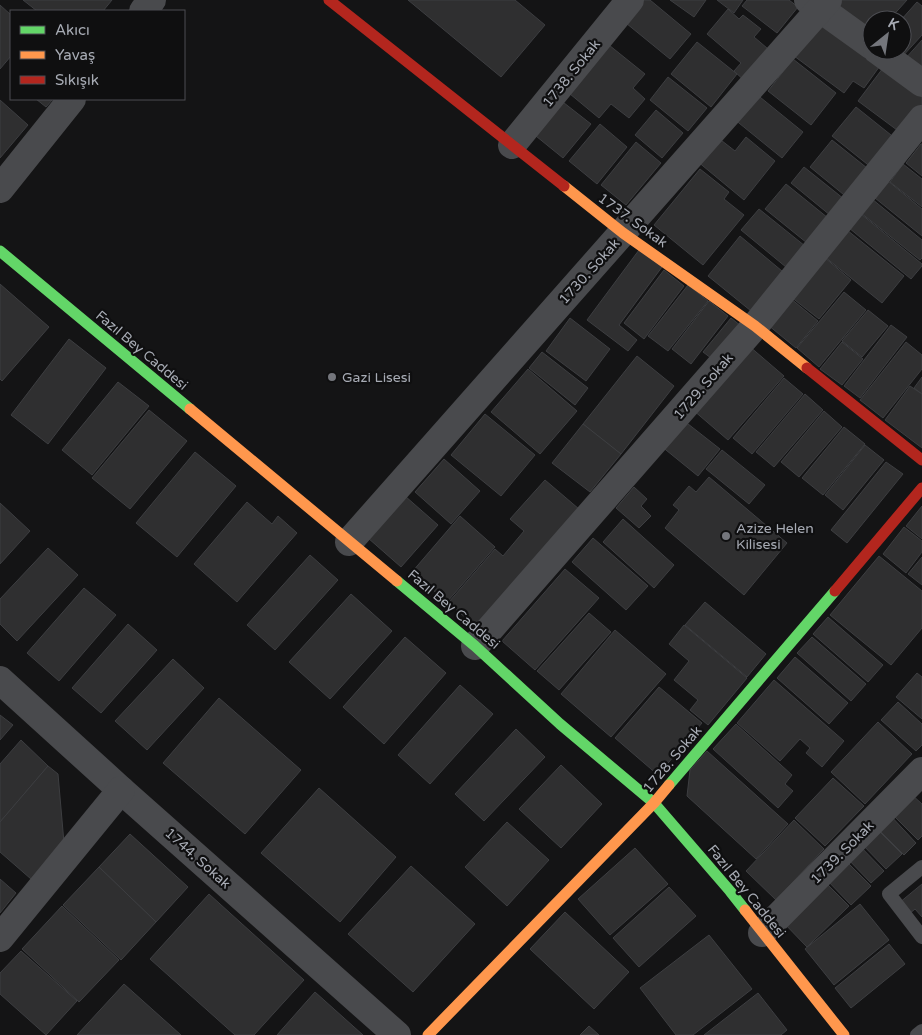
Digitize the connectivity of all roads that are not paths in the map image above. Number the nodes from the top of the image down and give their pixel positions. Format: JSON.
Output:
{"nodes":[{"id":1,"x":152,"y":0,"type":"edge"},
{"id":2,"x":329,"y":0,"type":"edge"},
{"id":3,"x":630,"y":0,"type":"edge"},
{"id":4,"x":819,"y":3,"type":"edge"},
{"id":5,"x":144,"y":10,"type":"edge"},
{"id":6,"x":862,"y":38,"type":"edge"},
{"id":7,"x":891,"y":60,"type":"edge"},
{"id":8,"x":922,"y":83,"type":"edge"},
{"id":9,"x":71,"y":100,"type":"edge"},
{"id":10,"x":922,"y":119,"type":"edge"},
{"id":11,"x":512,"y":145,"type":"junction"},
{"id":12,"x":0,"y":189,"type":"edge"},
{"id":13,"x":623,"y":233,"type":"junction"},
{"id":14,"x":0,"y":251,"type":"edge"},
{"id":15,"x":755,"y":326,"type":"junction"},
{"id":16,"x":922,"y":460,"type":"edge"},
{"id":17,"x":922,"y":488,"type":"edge"},
{"id":18,"x":349,"y":542,"type":"junction"},
{"id":19,"x":475,"y":646,"type":"junction"},
{"id":20,"x":0,"y":680,"type":"edge"},
{"id":21,"x":922,"y":771,"type":"edge"},
{"id":22,"x":121,"y":790,"type":"junction"},
{"id":23,"x":654,"y":804,"type":"junction"},
{"id":24,"x":922,"y":867,"type":"edge"},
{"id":25,"x":762,"y":933,"type":"junction"},
{"id":26,"x":0,"y":938,"type":"edge"},
{"id":27,"x":922,"y":938,"type":"edge"},
{"id":28,"x":922,"y":1031,"type":"edge"},
{"id":29,"x":397,"y":1035,"type":"edge"},
{"id":30,"x":428,"y":1035,"type":"edge"},
{"id":31,"x":844,"y":1035,"type":"edge"},
{"id":32,"x":917,"y":1035,"type":"edge"}],
"edges":[{"from":1,"to":5,"type":"street"},
{"from":2,"to":11,"type":"street","name":"1737. Sokak"},
{"from":3,"to":11,"type":"street","name":"1738. Sokak"},
{"from":4,"to":6,"type":"street"},
{"from":4,"to":13,"type":"street","name":"1730. Sokak"},
{"from":7,"to":8,"type":"street"},
{"from":9,"to":12,"type":"street"},
{"from":10,"to":15,"type":"street","name":"1729. Sokak"},
{"from":11,"to":13,"type":"street","name":"1737. Sokak"},
{"from":13,"to":15,"type":"street","name":"1737. Sokak"},
{"from":13,"to":18,"type":"street","name":"1730. Sokak"},
{"from":14,"to":18,"type":"street","name":"Fazıl Bey Caddesi"},
{"from":15,"to":16,"type":"street","name":"1737. Sokak"},
{"from":15,"to":19,"type":"street","name":"1729. Sokak"},
{"from":17,"to":23,"type":"street","name":"1728. Sokak"},
{"from":18,"to":19,"type":"street","name":"Fazıl Bey Caddesi"},
{"from":19,"to":23,"type":"street","name":"Fazıl Bey Caddesi"},
{"from":20,"to":22,"type":"street","name":"1744. Sokak"},
{"from":21,"to":25,"type":"street","name":"1739. Sokak"},
{"from":22,"to":26,"type":"street"},
{"from":22,"to":29,"type":"street","name":"1744. Sokak"},
{"from":23,"to":25,"type":"street","name":"Fazıl Bey Caddesi"},
{"from":23,"to":30,"type":"street","name":"1728. Sokak"},
{"from":24,"to":27,"type":"lane"},
{"from":25,"to":31,"type":"street","name":"Fazıl Bey Caddesi"},
{"from":28,"to":32,"type":"lane"}]}
